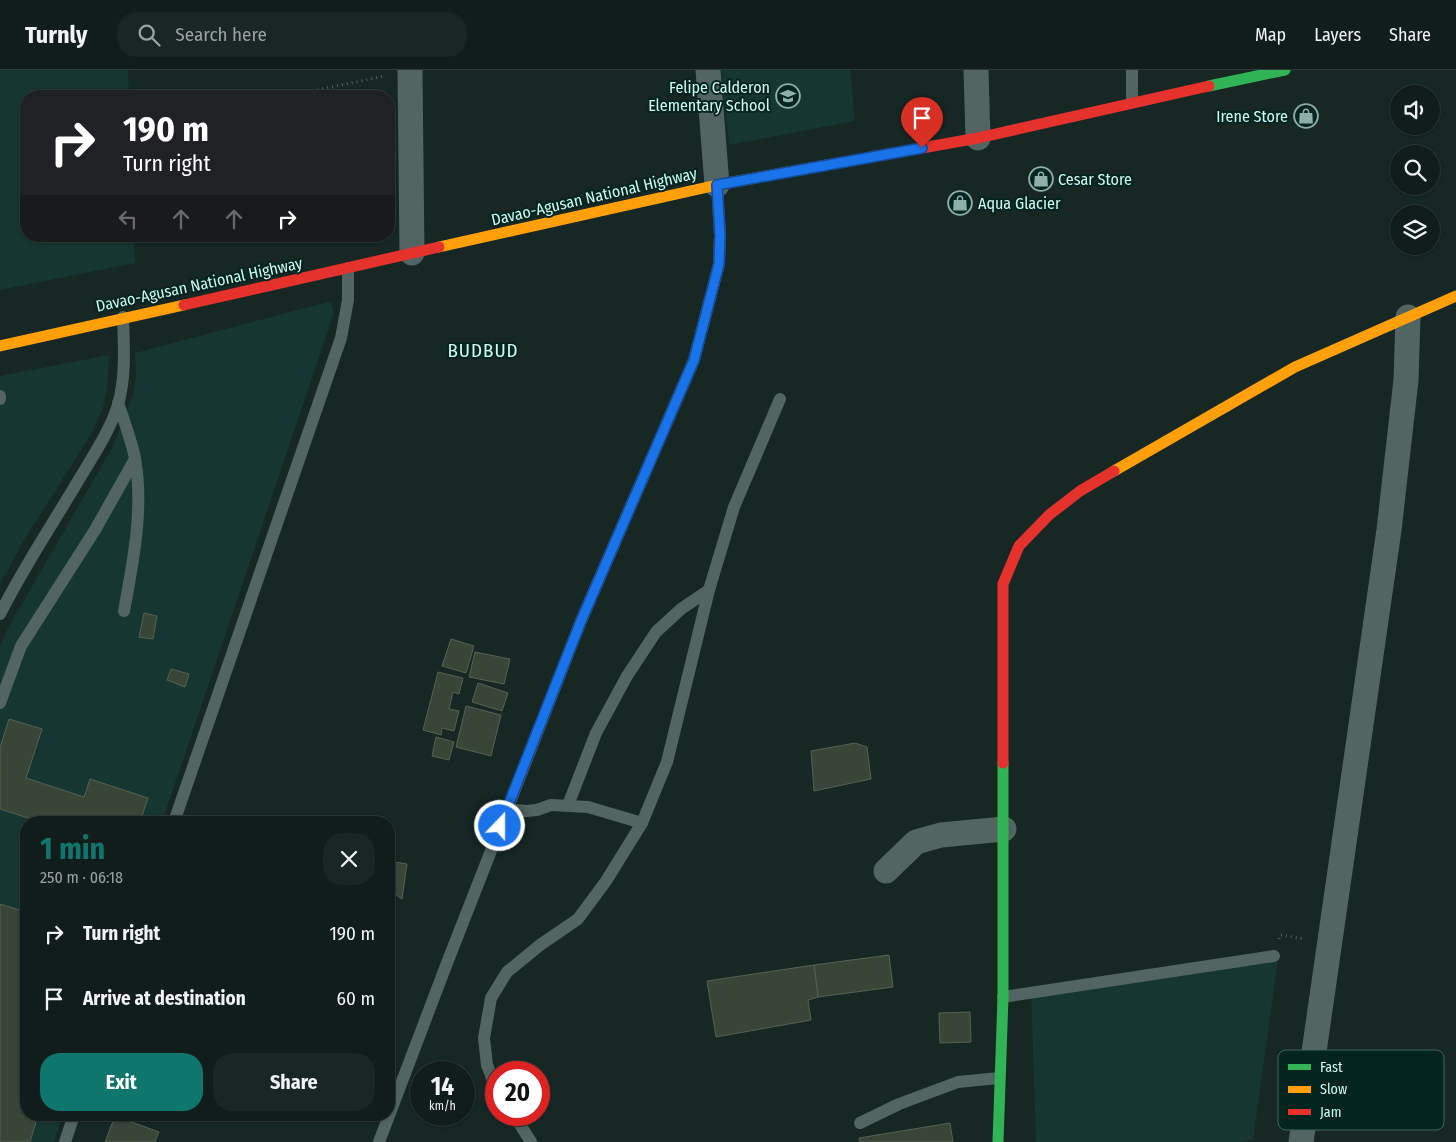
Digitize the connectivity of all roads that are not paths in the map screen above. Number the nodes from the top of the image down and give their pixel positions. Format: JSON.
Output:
{"nodes":[{"id":1,"x":410,"y":70,"type":"edge"},
{"id":2,"x":708,"y":70,"type":"edge"},
{"id":3,"x":976,"y":70,"type":"edge"},
{"id":4,"x":1132,"y":70,"type":"edge"},
{"id":5,"x":1285,"y":70,"type":"edge"},
{"id":6,"x":1132,"y":102,"type":"junction"},
{"id":7,"x":978,"y":138,"type":"junction"},
{"id":8,"x":717,"y":185,"type":"junction"},
{"id":9,"x":412,"y":253,"type":"junction"},
{"id":10,"x":348,"y":268,"type":"junction"},
{"id":11,"x":1456,"y":296,"type":"edge"},
{"id":12,"x":123,"y":317,"type":"junction"},
{"id":13,"x":1408,"y":317,"type":"junction"},
{"id":14,"x":0,"y":346,"type":"edge"},
{"id":15,"x":780,"y":399,"type":"dead end"},
{"id":16,"x":118,"y":403,"type":"junction"},
{"id":17,"x":135,"y":459,"type":"junction"},
{"id":18,"x":709,"y":590,"type":"junction"},
{"id":19,"x":124,"y":611,"type":"dead end"},
{"id":20,"x":0,"y":614,"type":"edge"},
{"id":21,"x":0,"y":702,"type":"edge"},
{"id":22,"x":568,"y":805,"type":"junction"},
{"id":23,"x":507,"y":809,"type":"junction"},
{"id":24,"x":176,"y":816,"type":"edge"},
{"id":25,"x":642,"y":823,"type":"junction"},
{"id":26,"x":1004,"y":829,"type":"junction"},
{"id":27,"x":886,"y":871,"type":"dead end"},
{"id":28,"x":1274,"y":956,"type":"road end"},
{"id":29,"x":1002,"y":997,"type":"junction"},
{"id":30,"x":1314,"y":1050,"type":"edge"},
{"id":31,"x":487,"y":1061,"type":"edge"},
{"id":32,"x":999,"y":1078,"type":"junction"},
{"id":33,"x":395,"y":1098,"type":"edge"},
{"id":34,"x":72,"y":1121,"type":"edge"},
{"id":35,"x":386,"y":1121,"type":"edge"},
{"id":36,"x":860,"y":1123,"type":"dead end"},
{"id":37,"x":521,"y":1126,"type":"edge"},
{"id":38,"x":65,"y":1142,"type":"edge"},
{"id":39,"x":378,"y":1142,"type":"edge"},
{"id":40,"x":531,"y":1142,"type":"edge"},
{"id":41,"x":998,"y":1142,"type":"edge"}],
"edges":[{"from":1,"to":9,"type":"street"},
{"from":2,"to":8,"type":"street"},
{"from":3,"to":7,"type":"street"},
{"from":4,"to":6,"type":"lane"},
{"from":5,"to":6,"type":"main road","name":"Davao-Agusan National Highway"},
{"from":6,"to":7,"type":"main road","name":"Davao-Agusan National Highway"},
{"from":7,"to":8,"type":"main road","name":"Davao-Agusan National Highway"},
{"from":8,"to":9,"type":"main road","name":"Davao-Agusan National Highway"},
{"from":8,"to":23,"type":"lane"},
{"from":9,"to":10,"type":"main road","name":"Davao-Agusan National Highway"},
{"from":10,"to":12,"type":"main road","name":"Davao-Agusan National Highway"},
{"from":10,"to":24,"type":"lane"},
{"from":11,"to":13,"type":"main road"},
{"from":12,"to":14,"type":"main road","name":"Davao-Agusan National Highway"},
{"from":12,"to":16,"type":"lane"},
{"from":13,"to":26,"type":"main road"},
{"from":13,"to":30,"type":"street"},
{"from":15,"to":18,"type":"lane"},
{"from":16,"to":17,"type":"lane"},
{"from":16,"to":20,"type":"lane"},
{"from":17,"to":19,"type":"lane"},
{"from":17,"to":21,"type":"lane"},
{"from":18,"to":22,"type":"lane"},
{"from":18,"to":25,"type":"lane"},
{"from":22,"to":23,"type":"lane"},
{"from":22,"to":25,"type":"lane"},
{"from":23,"to":33,"type":"lane"},
{"from":25,"to":31,"type":"lane"},
{"from":26,"to":27,"type":"street"},
{"from":26,"to":29,"type":"main road"},
{"from":28,"to":29,"type":"lane"},
{"from":29,"to":32,"type":"main road"},
{"from":32,"to":36,"type":"lane"},
{"from":32,"to":41,"type":"main road"},
{"from":34,"to":38,"type":"lane"},
{"from":35,"to":39,"type":"lane"},
{"from":37,"to":40,"type":"lane"}]}
